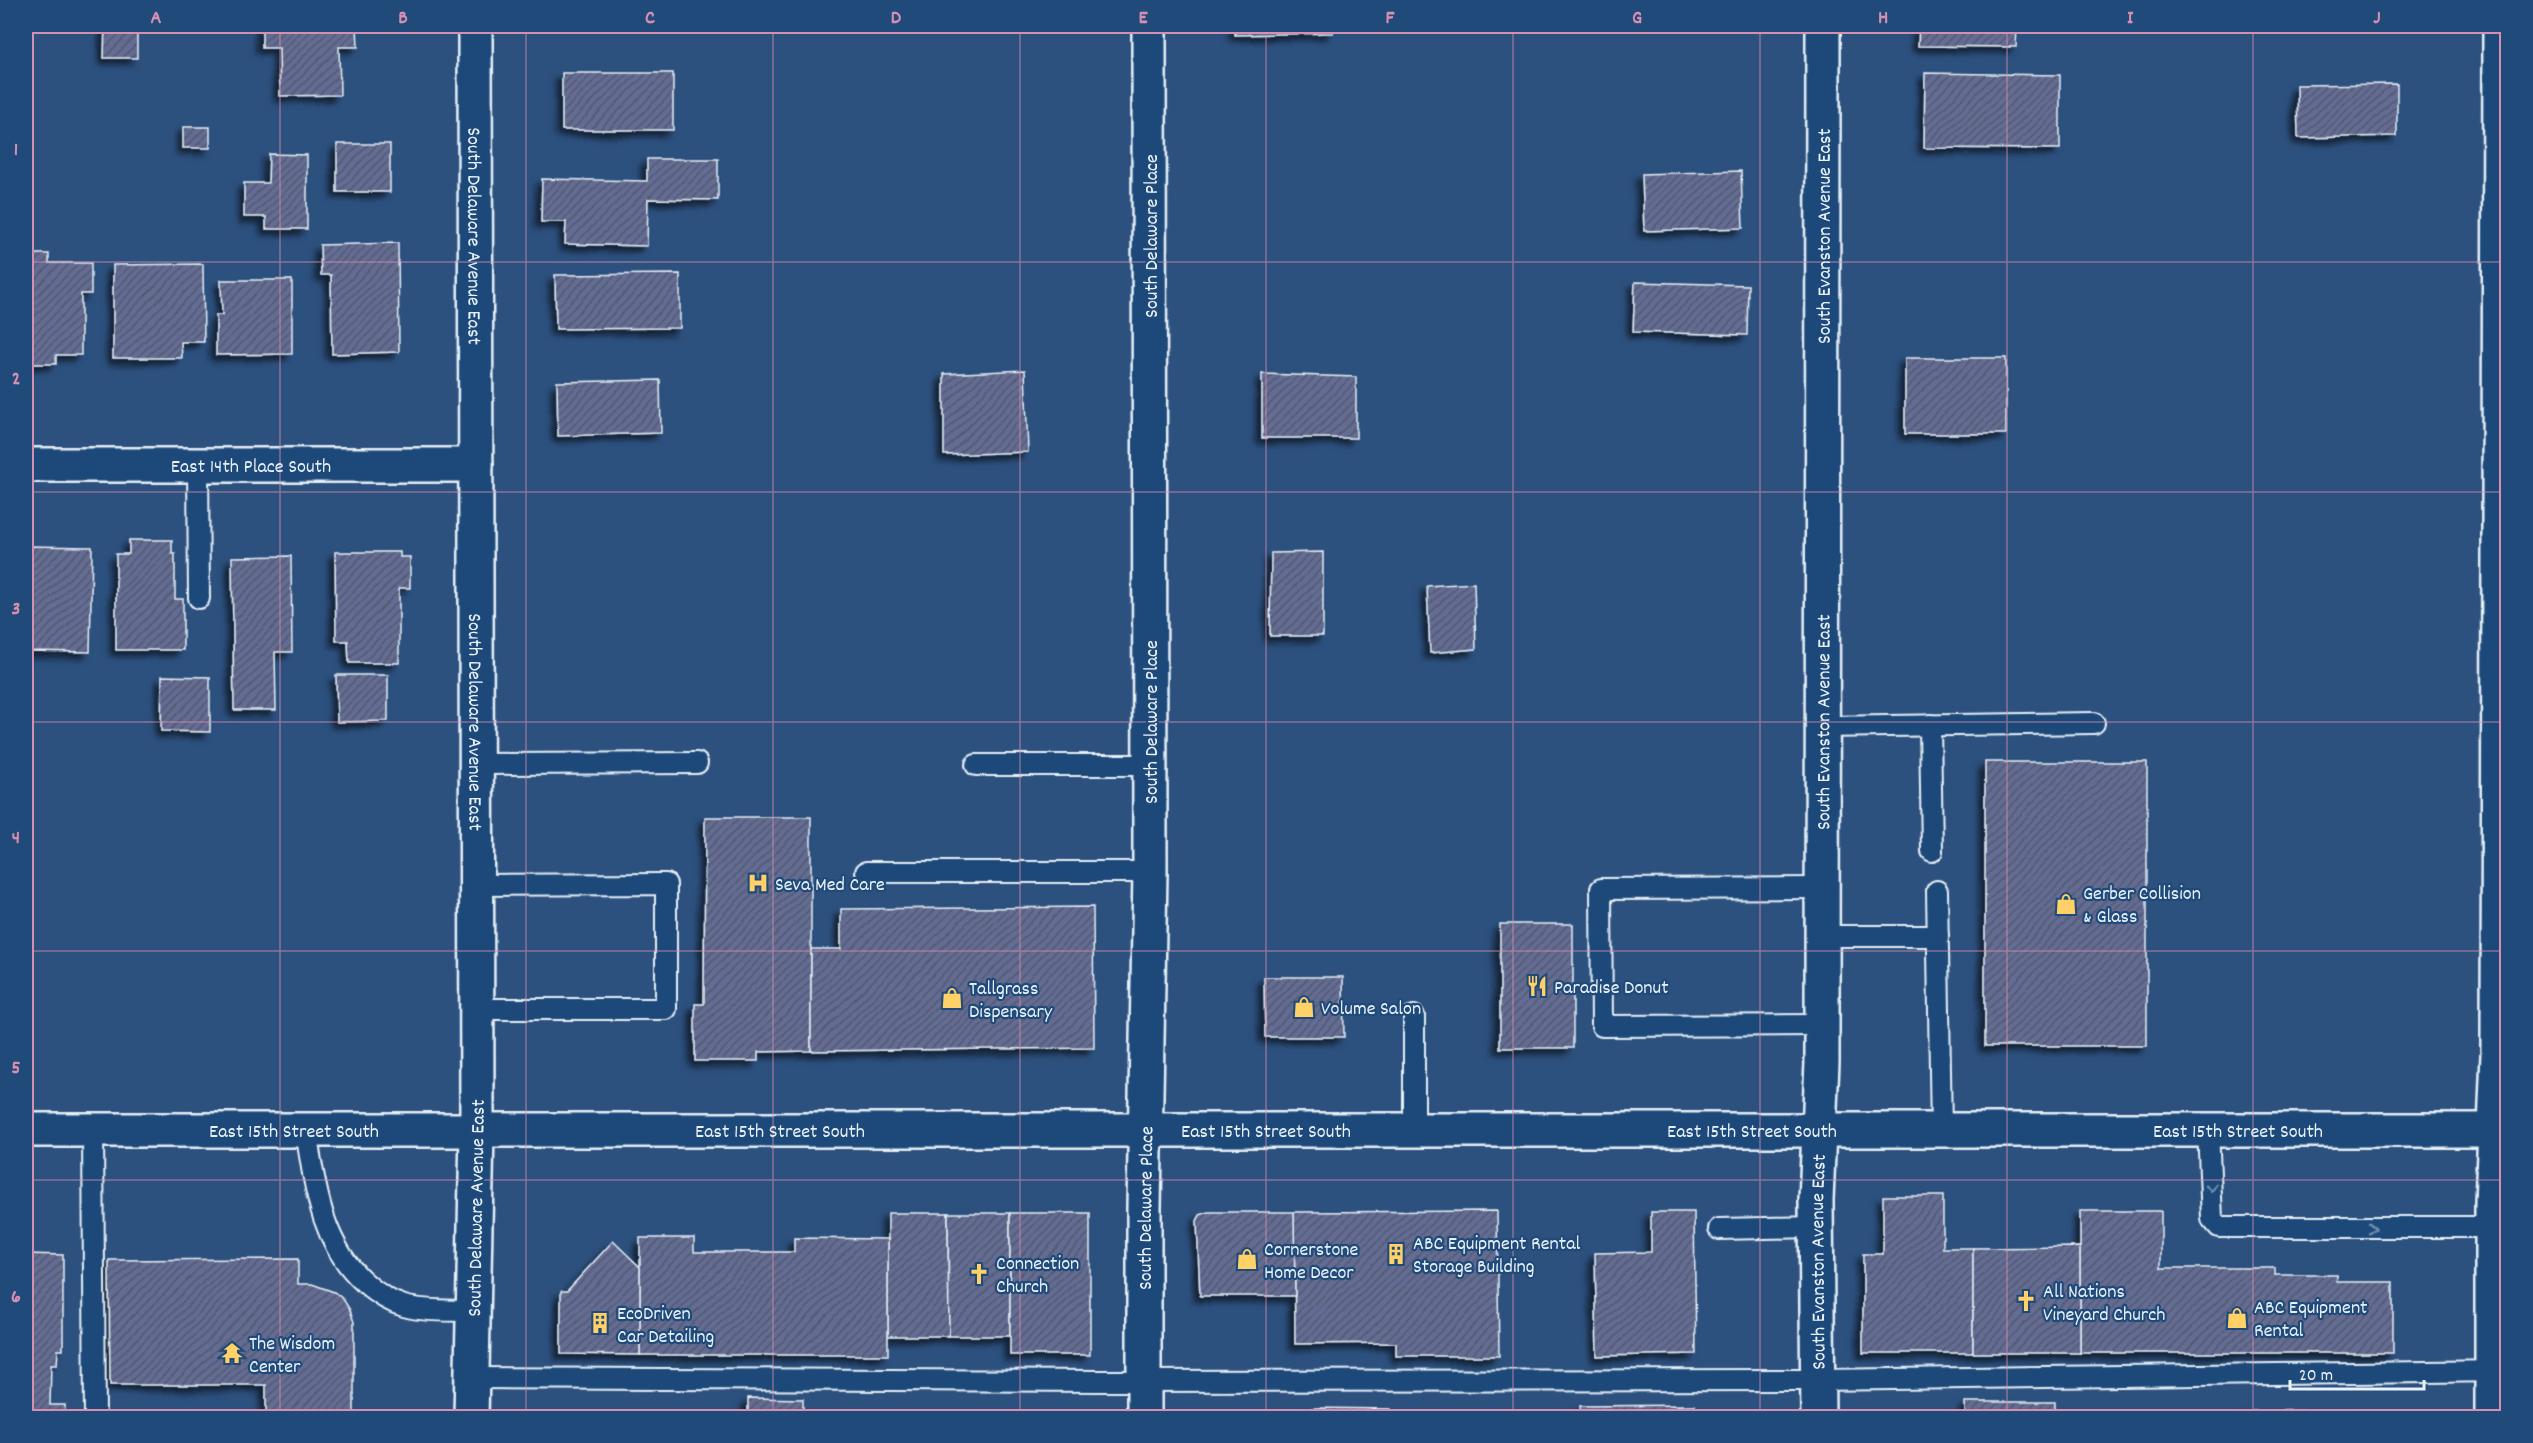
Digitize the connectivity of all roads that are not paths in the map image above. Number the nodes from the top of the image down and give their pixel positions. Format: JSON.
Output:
{"nodes":[{"id":1,"x":475,"y":26,"type":"edge"},
{"id":2,"x":1149,"y":26,"type":"edge"},
{"id":3,"x":1823,"y":26,"type":"edge"},
{"id":4,"x":2500,"y":26,"type":"edge"},
{"id":5,"x":26,"y":465,"type":"edge"},
{"id":6,"x":198,"y":465,"type":"junction"},
{"id":7,"x":476,"y":465,"type":"junction"},
{"id":8,"x":199,"y":598,"type":"dead end"},
{"id":9,"x":2094,"y":723,"type":"dead end"},
{"id":10,"x":1930,"y":725,"type":"junction"},
{"id":11,"x":1821,"y":728,"type":"junction"},
{"id":12,"x":2503,"y":728,"type":"edge"},
{"id":13,"x":697,"y":763,"type":"dead end"},
{"id":14,"x":476,"y":764,"type":"junction"},
{"id":15,"x":976,"y":765,"type":"dead end"},
{"id":16,"x":1150,"y":765,"type":"junction"},
{"id":17,"x":1932,"y":851,"type":"dead end"},
{"id":18,"x":866,"y":872,"type":"dead end"},
{"id":19,"x":1150,"y":872,"type":"junction"},
{"id":20,"x":476,"y":885,"type":"junction"},
{"id":21,"x":1822,"y":888,"type":"junction"},
{"id":22,"x":1937,"y":891,"type":"dead end"},
{"id":23,"x":1822,"y":936,"type":"junction"},
{"id":24,"x":1938,"y":936,"type":"junction"},
{"id":25,"x":476,"y":1009,"type":"junction"},
{"id":26,"x":1414,"y":1016,"type":"dead end"},
{"id":27,"x":1822,"y":1025,"type":"junction"},
{"id":28,"x":26,"y":1130,"type":"edge"},
{"id":29,"x":1819,"y":1130,"type":"junction"},
{"id":30,"x":1941,"y":1130,"type":"junction"},
{"id":31,"x":2208,"y":1130,"type":"junction"},
{"id":32,"x":2501,"y":1130,"type":"edge"},
{"id":33,"x":93,"y":1131,"type":"junction"},
{"id":34,"x":306,"y":1131,"type":"junction"},
{"id":35,"x":477,"y":1131,"type":"junction"},
{"id":36,"x":1146,"y":1131,"type":"junction"},
{"id":37,"x":1414,"y":1131,"type":"junction"},
{"id":38,"x":1816,"y":1227,"type":"junction"},
{"id":39,"x":2492,"y":1227,"type":"junction"},
{"id":40,"x":1719,"y":1229,"type":"dead end"},
{"id":41,"x":473,"y":1311,"type":"junction"},
{"id":42,"x":2500,"y":1371,"type":"edge"},
{"id":43,"x":471,"y":1378,"type":"junction"},
{"id":44,"x":1818,"y":1380,"type":"junction"},
{"id":45,"x":1144,"y":1381,"type":"junction"},
{"id":46,"x":95,"y":1418,"type":"edge"},
{"id":47,"x":471,"y":1418,"type":"edge"},
{"id":48,"x":1144,"y":1418,"type":"edge"},
{"id":49,"x":1818,"y":1418,"type":"edge"},
{"id":50,"x":2492,"y":1418,"type":"edge"}],
"edges":[{"from":1,"to":7,"type":"street","name":"South Delaware Avenue East"},
{"from":2,"to":16,"type":"street","name":"South Delaware Place"},
{"from":3,"to":11,"type":"street","name":"South Evanston Avenue East"},
{"from":4,"to":12,"type":"street"},
{"from":5,"to":6,"type":"street","name":"East 14th Place South"},
{"from":6,"to":7,"type":"street","name":"East 14th Place South"},
{"from":6,"to":8,"type":"lane"},
{"from":7,"to":14,"type":"street","name":"South Delaware Avenue East"},
{"from":9,"to":10,"type":"lane"},
{"from":10,"to":11,"type":"lane"},
{"from":10,"to":17,"type":"lane"},
{"from":11,"to":21,"type":"street","name":"South Evanston Avenue East"},
{"from":12,"to":32,"type":"street"},
{"from":13,"to":14,"type":"lane"},
{"from":14,"to":20,"type":"street","name":"South Delaware Avenue East"},
{"from":15,"to":16,"type":"lane"},
{"from":16,"to":19,"type":"street","name":"South Delaware Place"},
{"from":18,"to":19,"type":"lane"},
{"from":19,"to":36,"type":"street","name":"South Delaware Place"},
{"from":20,"to":25,"type":"street","name":"South Delaware Avenue East"},
{"from":20,"to":25,"type":"lane"},
{"from":21,"to":23,"type":"street","name":"South Evanston Avenue East"},
{"from":21,"to":27,"type":"lane"},
{"from":22,"to":24,"type":"lane"},
{"from":23,"to":24,"type":"lane"},
{"from":23,"to":27,"type":"street","name":"South Evanston Avenue East"},
{"from":24,"to":30,"type":"lane"},
{"from":25,"to":35,"type":"street","name":"South Delaware Avenue East"},
{"from":26,"to":37,"type":"lane"},
{"from":27,"to":29,"type":"street","name":"South Evanston Avenue East"},
{"from":28,"to":33,"type":"street","name":"East 15th Street South"},
{"from":29,"to":30,"type":"street","name":"East 15th Street South"},
{"from":29,"to":37,"type":"street","name":"East 15th Street South"},
{"from":29,"to":38,"type":"street","name":"South Evanston Avenue East"},
{"from":30,"to":31,"type":"street","name":"East 15th Street South"},
{"from":31,"to":32,"type":"street","name":"East 15th Street South"},
{"from":31,"to":39,"type":"lane","one_way":true},
{"from":32,"to":39,"type":"street"},
{"from":33,"to":34,"type":"street","name":"East 15th Street South"},
{"from":33,"to":46,"type":"lane"},
{"from":34,"to":35,"type":"street","name":"East 15th Street South"},
{"from":34,"to":41,"type":"lane"},
{"from":35,"to":36,"type":"street","name":"East 15th Street South"},
{"from":35,"to":41,"type":"street","name":"South Delaware Avenue East"},
{"from":36,"to":37,"type":"street","name":"East 15th Street South"},
{"from":36,"to":45,"type":"street","name":"South Delaware Place"},
{"from":38,"to":40,"type":"lane"},
{"from":38,"to":44,"type":"street","name":"South Evanston Avenue East"},
{"from":39,"to":42,"type":"street"},
{"from":41,"to":43,"type":"street","name":"South Delaware Avenue East"},
{"from":42,"to":44,"type":"lane"},
{"from":42,"to":50,"type":"street"},
{"from":43,"to":45,"type":"lane"},
{"from":43,"to":47,"type":"street","name":"South Delaware Avenue East"},
{"from":44,"to":45,"type":"lane"},
{"from":44,"to":49,"type":"street","name":"South Evanston Avenue East"},
{"from":45,"to":48,"type":"street","name":"South Delaware Place"}]}
